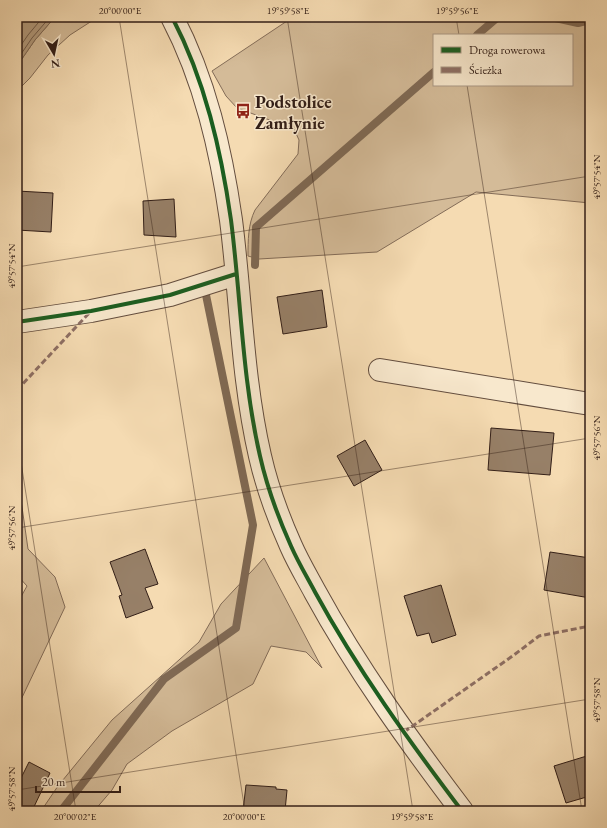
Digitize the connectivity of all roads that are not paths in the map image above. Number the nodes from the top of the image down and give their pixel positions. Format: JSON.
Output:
{"nodes":[{"id":1,"x":172,"y":17,"type":"edge"},
{"id":2,"x":236,"y":274,"type":"junction"},
{"id":3,"x":17,"y":322,"type":"edge"},
{"id":4,"x":380,"y":370,"type":"dead end"},
{"id":5,"x":590,"y":404,"type":"edge"},
{"id":6,"x":462,"y":811,"type":"edge"}],
"edges":[{"from":1,"to":2,"type":"street"},
{"from":2,"to":3,"type":"street"},
{"from":2,"to":6,"type":"street"},
{"from":4,"to":5,"type":"street"}]}
